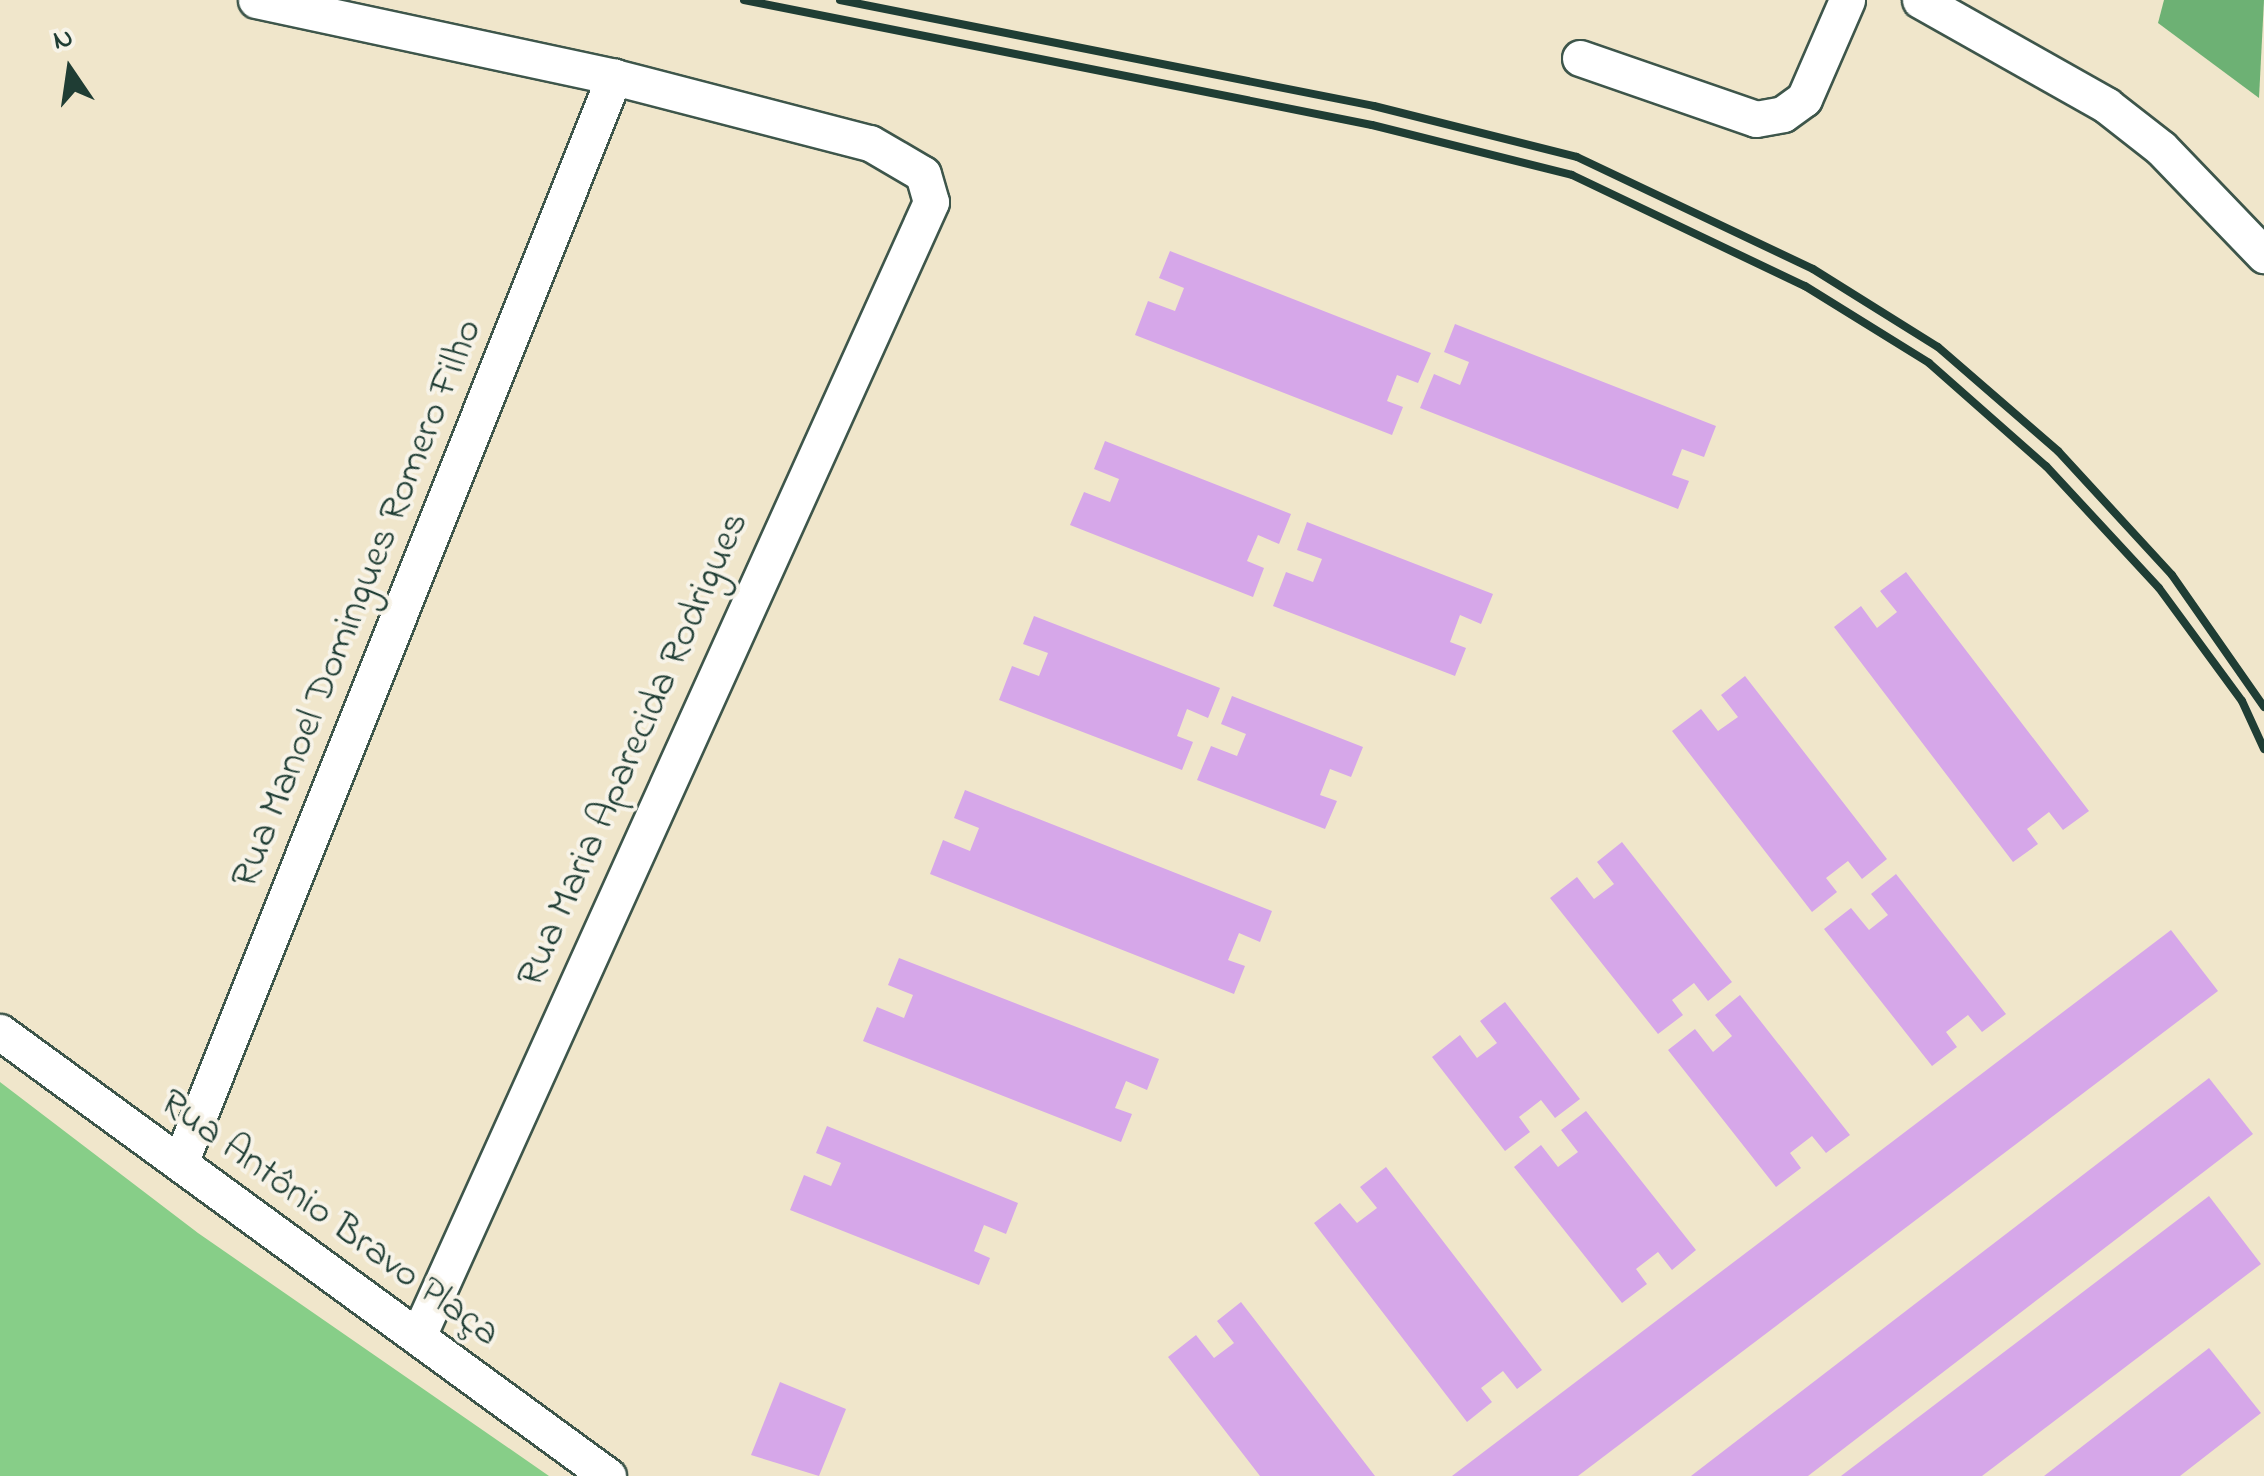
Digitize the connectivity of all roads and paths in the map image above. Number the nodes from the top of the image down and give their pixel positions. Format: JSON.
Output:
{"nodes":[{"id":1,"x":256,"y":0,"type":"edge"},
{"id":2,"x":1847,"y":0,"type":"edge"},
{"id":3,"x":1922,"y":2,"type":"edge"},
{"id":4,"x":1580,"y":58,"type":"dead end"},
{"id":5,"x":614,"y":77,"type":"junction"},
{"id":6,"x":2264,"y":255,"type":"edge"},
{"id":7,"x":0,"y":1032,"type":"edge"},
{"id":8,"x":180,"y":1163,"type":"junction"},
{"id":9,"x":418,"y":1334,"type":"junction"},
{"id":10,"x":608,"y":1476,"type":"edge"}],
"edges":[{"from":1,"to":5,"type":"street"},
{"from":2,"to":4,"type":"street"},
{"from":3,"to":6,"type":"street"},
{"from":5,"to":8,"type":"street","name":"Rua Manoel Domingues Romero Filho"},
{"from":5,"to":9,"type":"street","name":"Rua Maria Aparecida Rodrigues"},
{"from":7,"to":8,"type":"street","name":"Rua Antônio Bravo Plaça"},
{"from":8,"to":9,"type":"street","name":"Rua Antônio Bravo Plaça"},
{"from":9,"to":10,"type":"street","name":"Rua Antônio Bravo Plaça"}]}
